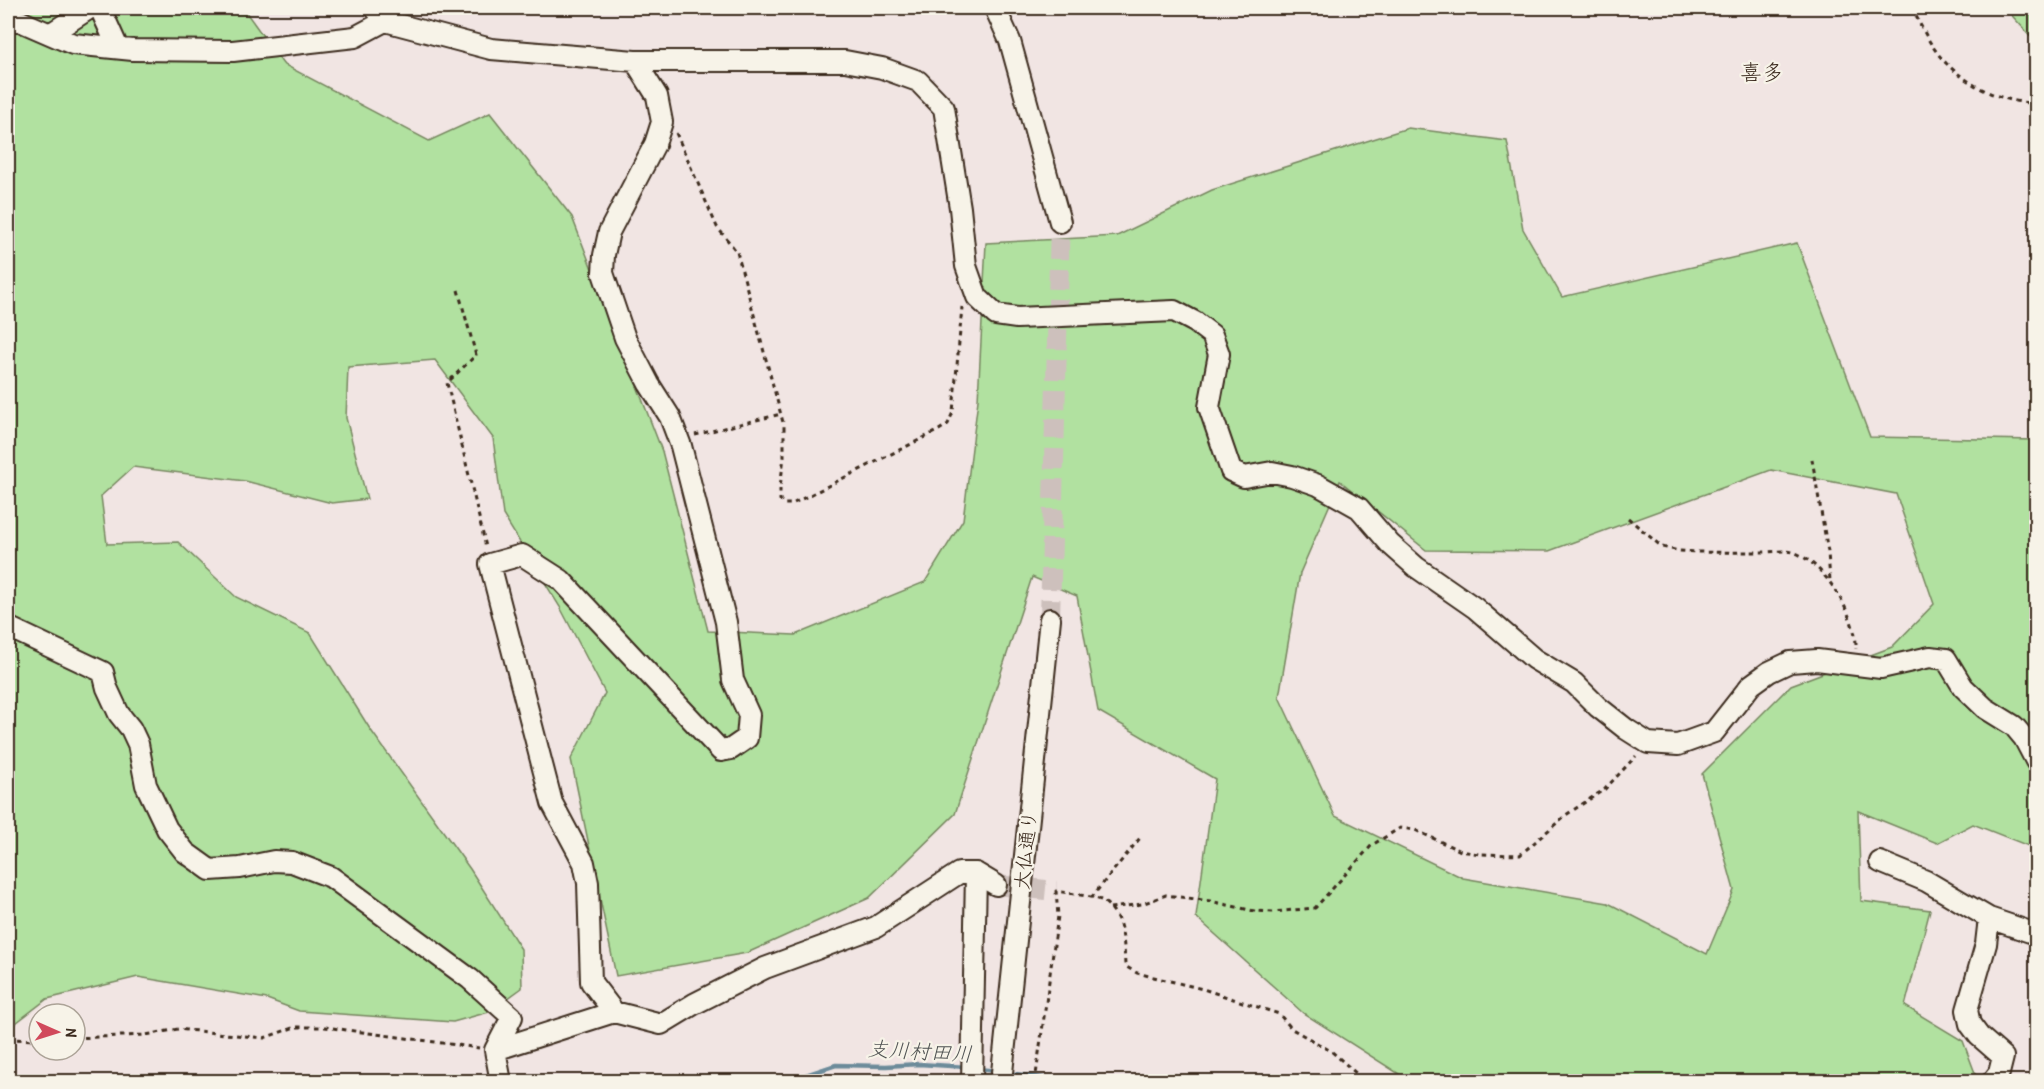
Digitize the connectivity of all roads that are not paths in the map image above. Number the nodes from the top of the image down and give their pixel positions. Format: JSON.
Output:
{"nodes":[{"id":1,"x":90,"y":8,"type":"edge"},
{"id":2,"x":100,"y":8,"type":"edge"},
{"id":3,"x":995,"y":8,"type":"edge"},
{"id":4,"x":380,"y":14,"type":"edge"},
{"id":5,"x":13,"y":17,"type":"edge"},
{"id":6,"x":50,"y":34,"type":"junction"},
{"id":7,"x":118,"y":48,"type":"junction"},
{"id":8,"x":634,"y":61,"type":"junction"},
{"id":9,"x":1060,"y":222,"type":"tunnel mouth"},
{"id":10,"x":1050,"y":620,"type":"tunnel mouth"},
{"id":11,"x":8,"y":627,"type":"edge"},
{"id":12,"x":2037,"y":761,"type":"edge"},
{"id":13,"x":1880,"y":862,"type":"dead end"},
{"id":14,"x":976,"y":873,"type":"junction"},
{"id":15,"x":996,"y":885,"type":"tunnel mouth"},
{"id":16,"x":1989,"y":918,"type":"junction"},
{"id":17,"x":2037,"y":934,"type":"edge"},
{"id":18,"x":614,"y":1012,"type":"junction"},
{"id":19,"x":495,"y":1050,"type":"junction"},
{"id":20,"x":501,"y":1082,"type":"edge"},
{"id":21,"x":972,"y":1082,"type":"edge"},
{"id":22,"x":1001,"y":1082,"type":"edge"},
{"id":23,"x":1992,"y":1082,"type":"edge"}],
"edges":[{"from":1,"to":6,"type":"street"},
{"from":2,"to":7,"type":"street"},
{"from":3,"to":9,"type":"street"},
{"from":4,"to":7,"type":"street"},
{"from":4,"to":8,"type":"street"},
{"from":5,"to":6,"type":"street"},
{"from":6,"to":7,"type":"street"},
{"from":8,"to":12,"type":"street"},
{"from":8,"to":18,"type":"street"},
{"from":10,"to":22,"type":"street","name":"大仏通り"},
{"from":11,"to":19,"type":"street"},
{"from":13,"to":16,"type":"street"},
{"from":14,"to":15,"type":"street"},
{"from":14,"to":18,"type":"street"},
{"from":14,"to":21,"type":"street"},
{"from":16,"to":17,"type":"street"},
{"from":16,"to":23,"type":"street"},
{"from":18,"to":19,"type":"street"},
{"from":19,"to":20,"type":"street"}]}
